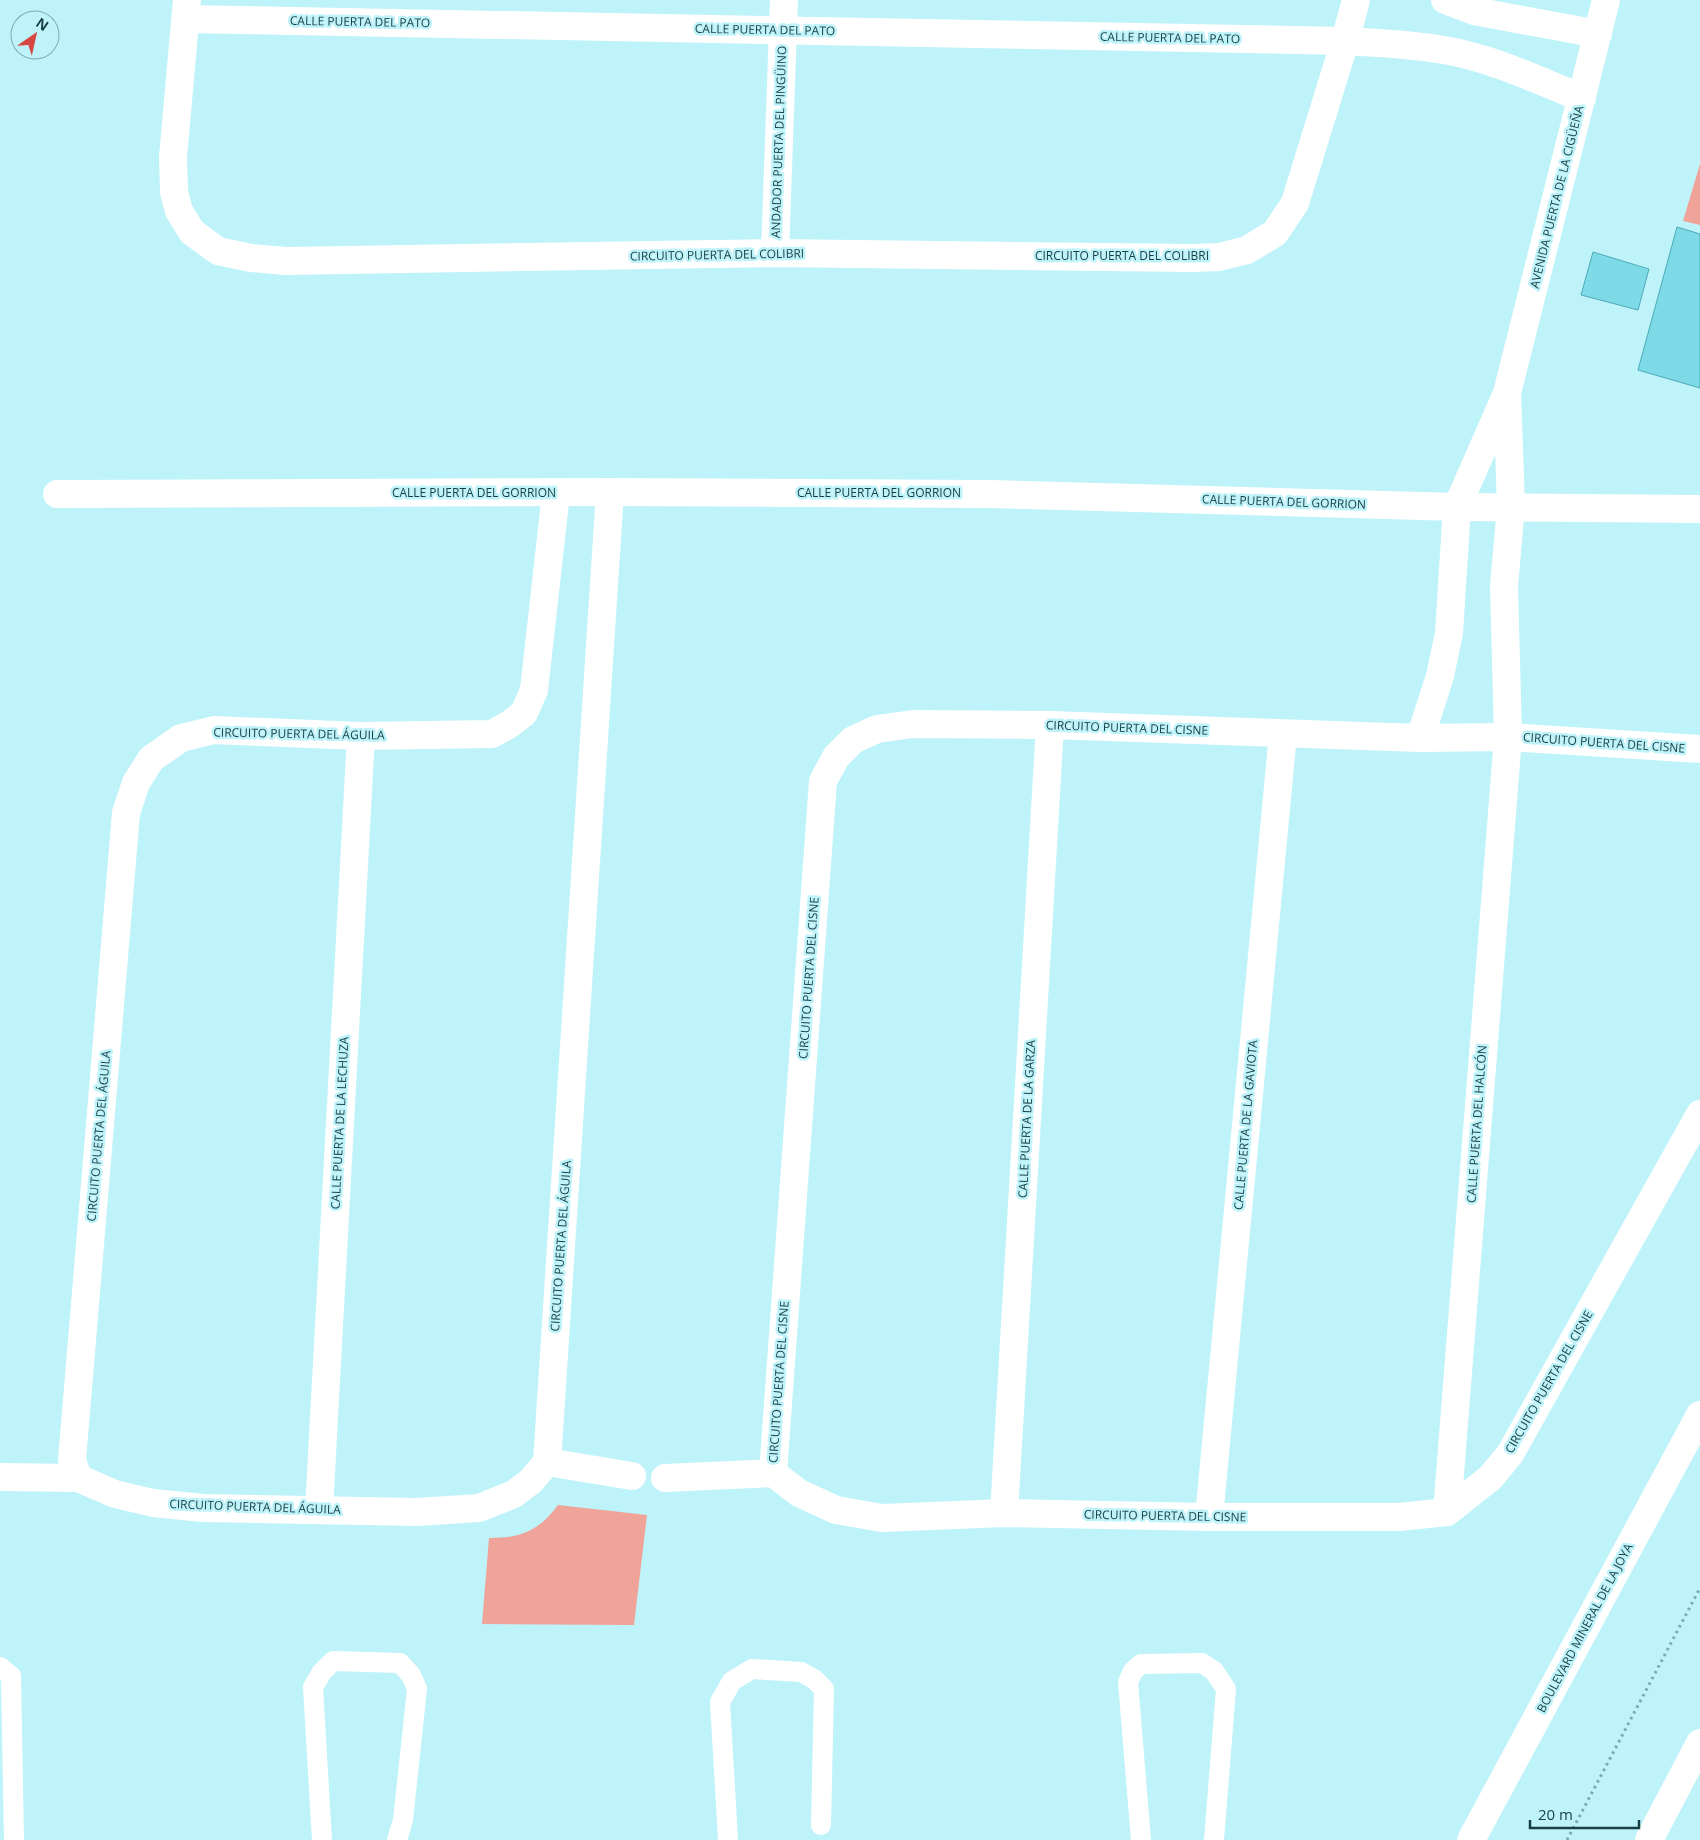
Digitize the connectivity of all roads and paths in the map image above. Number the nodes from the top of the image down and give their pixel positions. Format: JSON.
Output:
{"nodes":[{"id":1,"x":784,"y":0,"type":"edge"},
{"id":2,"x":1356,"y":0,"type":"edge"},
{"id":3,"x":1445,"y":0,"type":"edge"},
{"id":4,"x":1606,"y":0,"type":"edge"},
{"id":5,"x":187,"y":10,"type":"edge"},
{"id":6,"x":783,"y":30,"type":"junction"},
{"id":7,"x":1598,"y":34,"type":"junction"},
{"id":8,"x":1345,"y":41,"type":"junction"},
{"id":9,"x":1582,"y":98,"type":"junction"},
{"id":10,"x":775,"y":253,"type":"junction"},
{"id":11,"x":1507,"y":393,"type":"junction"},
{"id":12,"x":556,"y":492,"type":"junction"},
{"id":13,"x":610,"y":492,"type":"junction"},
{"id":14,"x":57,"y":494,"type":"dead end"},
{"id":15,"x":1511,"y":506,"type":"junction"},
{"id":16,"x":1457,"y":507,"type":"junction"},
{"id":17,"x":1700,"y":509,"type":"edge"},
{"id":18,"x":1050,"y":725,"type":"junction"},
{"id":19,"x":1283,"y":734,"type":"junction"},
{"id":20,"x":361,"y":736,"type":"junction"},
{"id":21,"x":1508,"y":736,"type":"junction"},
{"id":22,"x":1420,"y":738,"type":"junction"},
{"id":23,"x":1700,"y":748,"type":"edge"},
{"id":24,"x":1700,"y":1114,"type":"edge"},
{"id":25,"x":1700,"y":1415,"type":"edge"},
{"id":26,"x":546,"y":1462,"type":"junction"},
{"id":27,"x":773,"y":1473,"type":"junction"},
{"id":28,"x":632,"y":1476,"type":"dead end"},
{"id":29,"x":0,"y":1478,"type":"edge"},
{"id":30,"x":78,"y":1478,"type":"junction"},
{"id":31,"x":665,"y":1478,"type":"dead end"},
{"id":32,"x":319,"y":1510,"type":"junction"},
{"id":33,"x":1447,"y":1512,"type":"junction"},
{"id":34,"x":1004,"y":1513,"type":"junction"},
{"id":35,"x":1209,"y":1517,"type":"junction"},
{"id":36,"x":1700,"y":1588,"type":"edge"},
{"id":37,"x":0,"y":1668,"type":"edge"},
{"id":38,"x":1700,"y":1743,"type":"edge"},
{"id":39,"x":821,"y":1825,"type":"dead end"},
{"id":40,"x":14,"y":1840,"type":"edge"},
{"id":41,"x":322,"y":1840,"type":"edge"},
{"id":42,"x":397,"y":1840,"type":"edge"},
{"id":43,"x":728,"y":1840,"type":"edge"},
{"id":44,"x":1141,"y":1840,"type":"edge"},
{"id":45,"x":1214,"y":1840,"type":"edge"},
{"id":46,"x":1471,"y":1840,"type":"edge"},
{"id":47,"x":1567,"y":1840,"type":"edge"},
{"id":48,"x":1649,"y":1840,"type":"edge"}],
"edges":[{"from":1,"to":6,"type":"street","name":"ANDADOR PUERTA DEL PINGÜINO"},
{"from":2,"to":8,"type":"street","name":"CIRCUITO PUERTA DEL COLIBRI"},
{"from":3,"to":7,"type":"street"},
{"from":4,"to":7,"type":"street","name":"AVENIDA PUERTA DE LA CIGÜEÑA"},
{"from":5,"to":6,"type":"street","name":"CALLE PUERTA DEL PATO"},
{"from":5,"to":10,"type":"street","name":"CIRCUITO PUERTA DEL COLIBRI"},
{"from":6,"to":8,"type":"street","name":"CALLE PUERTA DEL PATO"},
{"from":6,"to":10,"type":"street","name":"ANDADOR PUERTA DEL PINGÜINO"},
{"from":7,"to":9,"type":"street","name":"AVENIDA PUERTA DE LA CIGÜEÑA"},
{"from":8,"to":9,"type":"street"},
{"from":8,"to":10,"type":"street","name":"CIRCUITO PUERTA DEL COLIBRI"},
{"from":9,"to":11,"type":"street","name":"AVENIDA PUERTA DE LA CIGÜEÑA"},
{"from":11,"to":15,"type":"street","name":"AVENIDA PUERTA DE LA CIGÜEÑA"},
{"from":11,"to":16,"type":"street","name":"AVENIDA PUERTA DE LA CIGÜEÑA"},
{"from":12,"to":13,"type":"street","name":"CALLE PUERTA DEL GORRION"},
{"from":12,"to":14,"type":"street","name":"CALLE PUERTA DEL GORRION"},
{"from":12,"to":20,"type":"street","name":"CIRCUITO PUERTA DEL ÁGUILA"},
{"from":13,"to":16,"type":"street","name":"CALLE PUERTA DEL GORRION"},
{"from":13,"to":26,"type":"street","name":"CIRCUITO PUERTA DEL ÁGUILA"},
{"from":15,"to":16,"type":"street","name":"CALLE PUERTA DEL GORRION"},
{"from":15,"to":17,"type":"street","name":"CALLE PUERTA DEL GORRION"},
{"from":15,"to":21,"type":"street","name":"CIRCUITO PUERTA DEL CISNE"},
{"from":16,"to":22,"type":"street"},
{"from":18,"to":19,"type":"street","name":"CIRCUITO PUERTA DEL CISNE"},
{"from":18,"to":27,"type":"street","name":"CIRCUITO PUERTA DEL CISNE"},
{"from":18,"to":34,"type":"street","name":"CALLE PUERTA DE LA GARZA"},
{"from":19,"to":22,"type":"street","name":"CIRCUITO PUERTA DEL CISNE"},
{"from":19,"to":35,"type":"street","name":"CALLE PUERTA DE LA GAVIOTA"},
{"from":20,"to":30,"type":"street","name":"CIRCUITO PUERTA DEL ÁGUILA"},
{"from":20,"to":32,"type":"street","name":"CALLE PUERTA DE LA LECHUZA"},
{"from":21,"to":22,"type":"street","name":"CIRCUITO PUERTA DEL CISNE"},
{"from":21,"to":23,"type":"street","name":"CIRCUITO PUERTA DEL CISNE"},
{"from":21,"to":33,"type":"street","name":"CALLE PUERTA DEL HALCÓN"},
{"from":24,"to":33,"type":"street","name":"CIRCUITO PUERTA DEL CISNE"},
{"from":25,"to":46,"type":"street","name":"BOULEVARD MINERAL DE LA JOYA"},
{"from":26,"to":28,"type":"street"},
{"from":26,"to":32,"type":"street","name":"CIRCUITO PUERTA DEL ÁGUILA"},
{"from":27,"to":31,"type":"street"},
{"from":27,"to":34,"type":"street","name":"CIRCUITO PUERTA DEL CISNE"},
{"from":29,"to":30,"type":"street"},
{"from":30,"to":32,"type":"street","name":"CIRCUITO PUERTA DEL ÁGUILA"},
{"from":33,"to":35,"type":"street","name":"CIRCUITO PUERTA DEL CISNE"},
{"from":34,"to":35,"type":"street","name":"CIRCUITO PUERTA DEL CISNE"},
{"from":36,"to":47,"type":"path"},
{"from":37,"to":40,"type":"lane"},
{"from":38,"to":48,"type":"street"},
{"from":39,"to":43,"type":"lane"},
{"from":41,"to":42,"type":"lane"},
{"from":44,"to":45,"type":"lane"}]}
